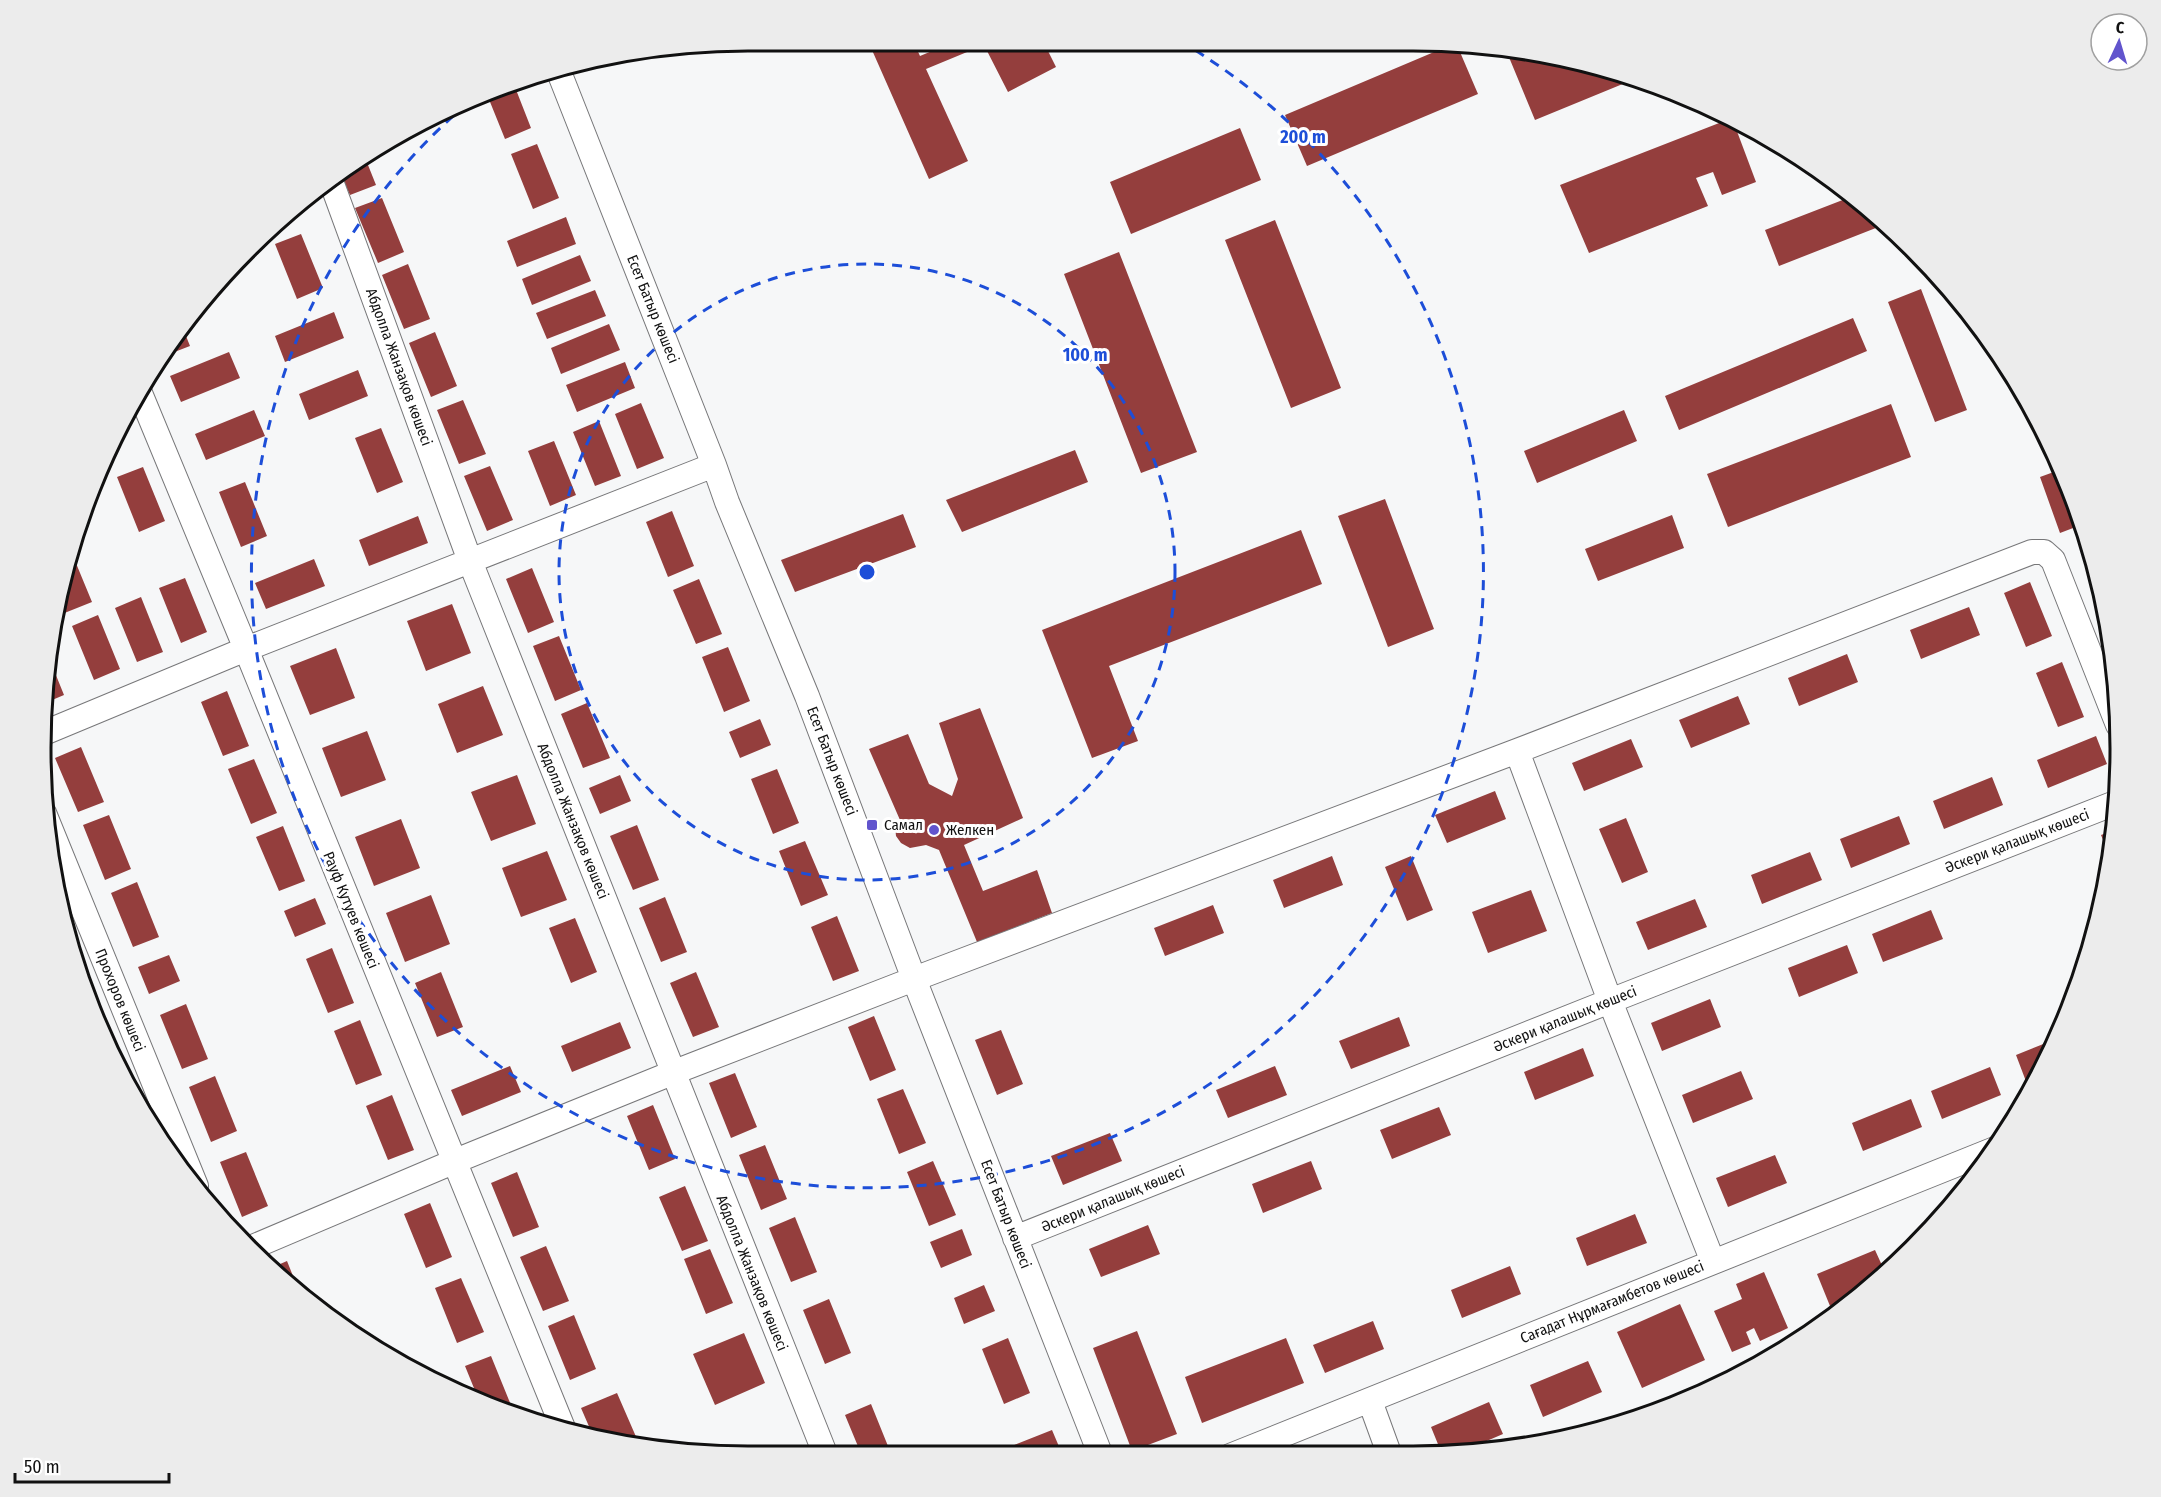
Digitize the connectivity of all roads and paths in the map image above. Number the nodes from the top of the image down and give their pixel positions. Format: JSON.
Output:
{"nodes":[{"id":1,"x":561,"y":77,"type":"edge"},
{"id":2,"x":334,"y":188,"type":"edge"},
{"id":3,"x":143,"y":401,"type":"edge"},
{"id":4,"x":714,"y":465,"type":"junction"},
{"id":5,"x":470,"y":561,"type":"junction"},
{"id":6,"x":246,"y":650,"type":"junction"},
{"id":7,"x":2109,"y":702,"type":"edge"},
{"id":8,"x":51,"y":730,"type":"edge"},
{"id":9,"x":1517,"y":751,"type":"junction"},
{"id":10,"x":2108,"y":806,"type":"edge"},
{"id":11,"x":58,"y":848,"type":"edge"},
{"id":12,"x":914,"y":979,"type":"junction"},
{"id":13,"x":1610,"y":1000,"type":"junction"},
{"id":14,"x":672,"y":1073,"type":"junction"},
{"id":15,"x":1978,"y":1156,"type":"edge"},
{"id":16,"x":185,"y":1158,"type":"edge"},
{"id":17,"x":453,"y":1162,"type":"junction"},
{"id":18,"x":1015,"y":1238,"type":"junction"},
{"id":19,"x":259,"y":1245,"type":"edge"},
{"id":20,"x":1713,"y":1262,"type":"junction"},
{"id":21,"x":1370,"y":1401,"type":"junction"},
{"id":22,"x":559,"y":1419,"type":"edge"},
{"id":23,"x":822,"y":1446,"type":"edge"},
{"id":24,"x":1097,"y":1446,"type":"edge"},
{"id":25,"x":1255,"y":1446,"type":"edge"},
{"id":26,"x":1386,"y":1446,"type":"edge"}],
"edges":[{"from":1,"to":4,"type":"street","name":"Есет Батыр көшесі"},
{"from":2,"to":5,"type":"street","name":"Абдолла Жанзақов көшесі"},
{"from":3,"to":6,"type":"street","name":"Рауф Кутуев көшесі"},
{"from":4,"to":5,"type":"street"},
{"from":4,"to":12,"type":"street","name":"Есет Батыр көшесі"},
{"from":5,"to":6,"type":"street"},
{"from":5,"to":14,"type":"street","name":"Абдолла Жанзақов көшесі"},
{"from":6,"to":8,"type":"street"},
{"from":6,"to":17,"type":"street","name":"Рауф Кутуев көшесі"},
{"from":7,"to":9,"type":"street"},
{"from":9,"to":12,"type":"street"},
{"from":9,"to":13,"type":"street"},
{"from":10,"to":13,"type":"street","name":"Әскери қалашық көшесі"},
{"from":11,"to":16,"type":"street","name":"Прохоров көшесі"},
{"from":12,"to":14,"type":"street"},
{"from":12,"to":18,"type":"street","name":"Есет Батыр көшесі"},
{"from":13,"to":18,"type":"street","name":"Әскери қалашық көшесі"},
{"from":13,"to":20,"type":"street"},
{"from":14,"to":17,"type":"street"},
{"from":14,"to":23,"type":"street","name":"Абдолла Жанзақов көшесі"},
{"from":15,"to":20,"type":"street","name":"Сағадат Нұрмағамбетов көшесі"},
{"from":17,"to":19,"type":"street"},
{"from":17,"to":22,"type":"street","name":"Рауф Кутуев көшесі"},
{"from":18,"to":24,"type":"street","name":"Есет Батыр көшесі"},
{"from":20,"to":21,"type":"street","name":"Сағадат Нұрмағамбетов көшесі"},
{"from":21,"to":25,"type":"street","name":"Сағадат Нұрмағамбетов көшесі"},
{"from":21,"to":26,"type":"street"}]}
